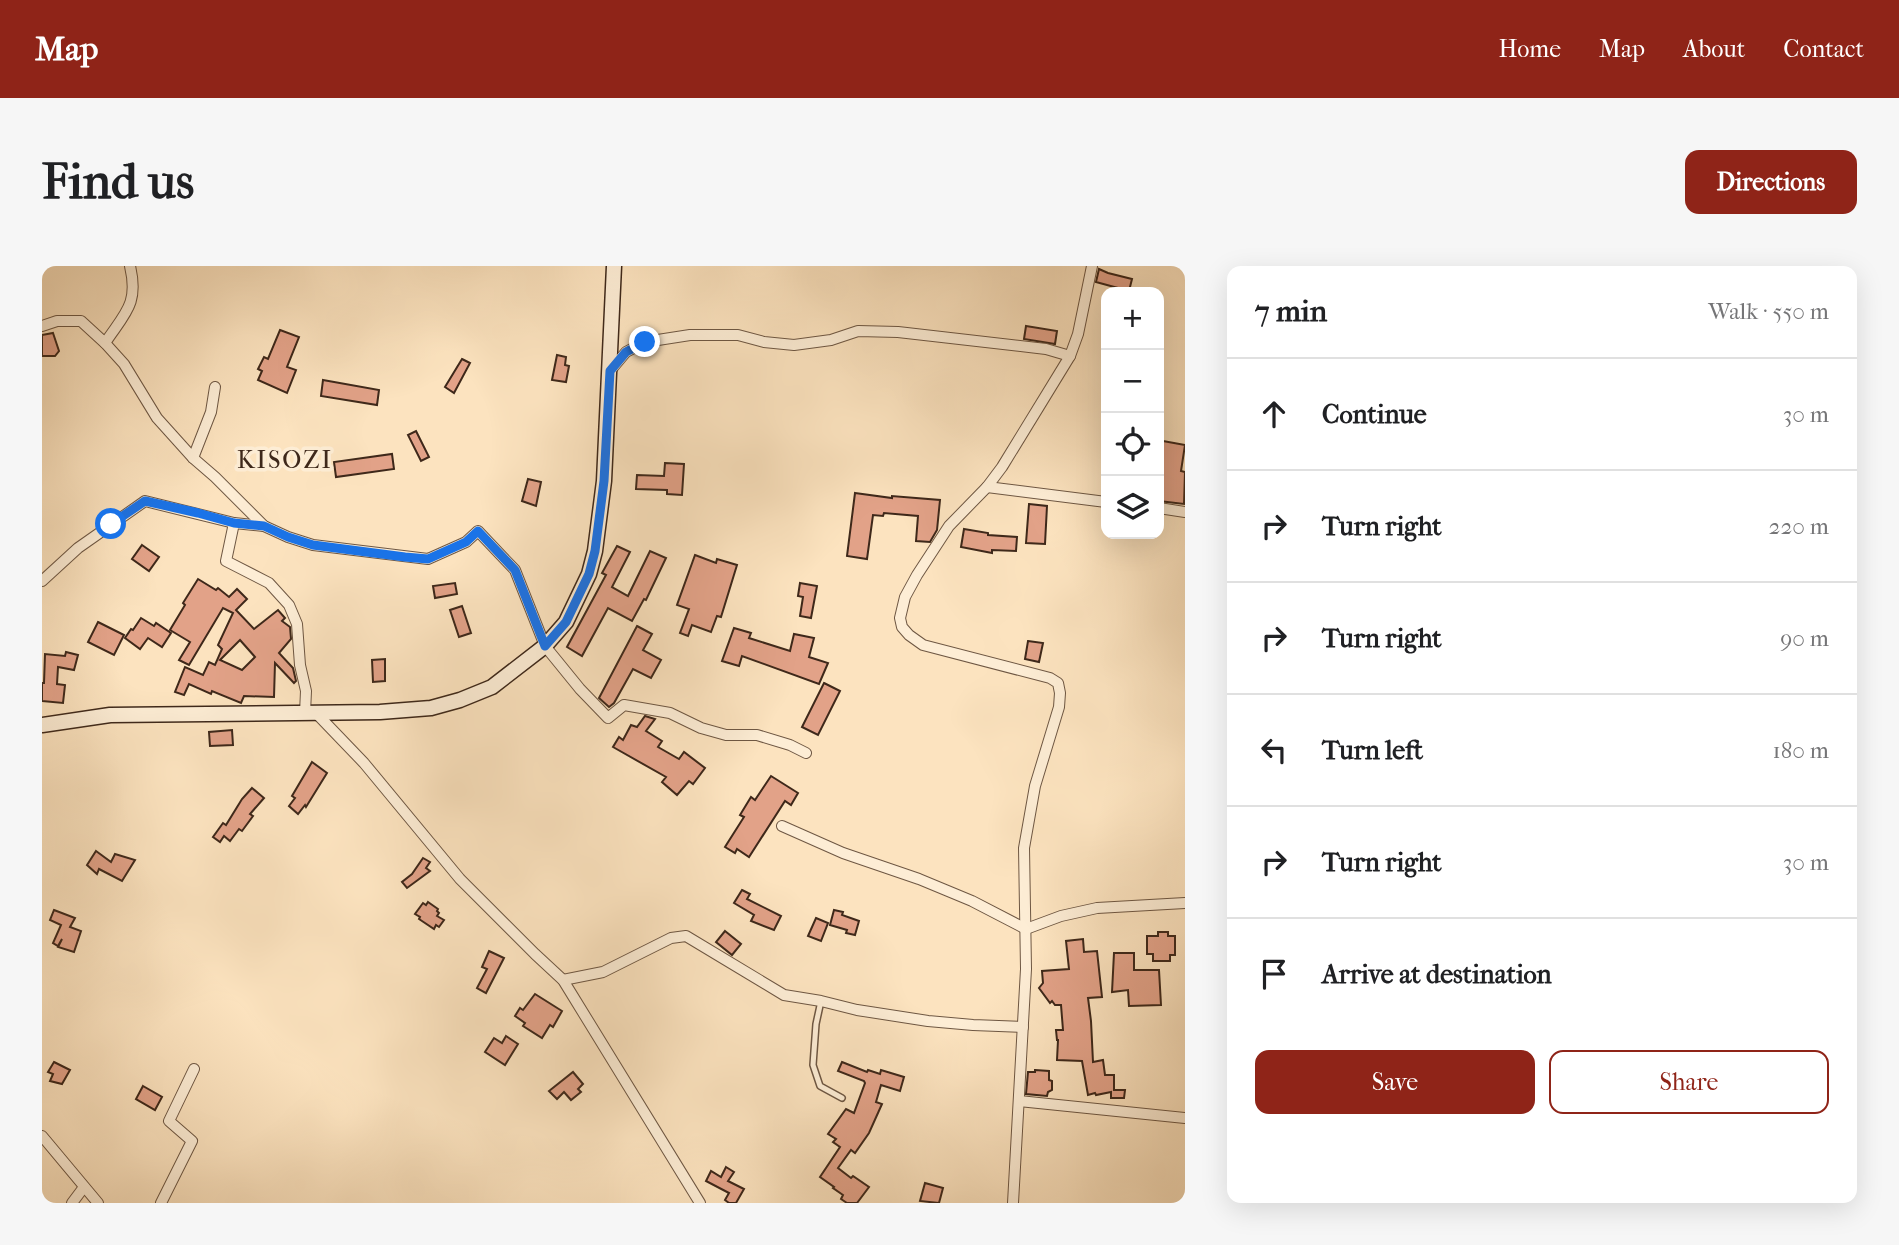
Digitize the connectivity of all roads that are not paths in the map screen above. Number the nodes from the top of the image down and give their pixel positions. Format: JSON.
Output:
{"nodes":[{"id":1,"x":130,"y":266,"type":"edge"},
{"id":2,"x":614,"y":266,"type":"edge"},
{"id":3,"x":1091,"y":266,"type":"edge"},
{"id":4,"x":42,"y":326,"type":"edge"},
{"id":5,"x":105,"y":343,"type":"junction"},
{"id":6,"x":1070,"y":356,"type":"junction"},
{"id":7,"x":610,"y":371,"type":"junction"},
{"id":8,"x":215,"y":387,"type":"dead end"},
{"id":9,"x":193,"y":458,"type":"junction"},
{"id":10,"x":987,"y":487,"type":"junction"},
{"id":11,"x":1101,"y":501,"type":"edge"},
{"id":12,"x":1164,"y":509,"type":"edge"},
{"id":13,"x":1185,"y":512,"type":"edge"},
{"id":14,"x":234,"y":523,"type":"junction"},
{"id":15,"x":264,"y":526,"type":"junction"},
{"id":16,"x":42,"y":581,"type":"edge"},
{"id":17,"x":545,"y":646,"type":"junction"},
{"id":18,"x":310,"y":713,"type":"junction"},
{"id":19,"x":42,"y":724,"type":"edge"},
{"id":20,"x":806,"y":753,"type":"dead end"},
{"id":21,"x":782,"y":826,"type":"dead end"},
{"id":22,"x":1185,"y":903,"type":"edge"},
{"id":23,"x":1026,"y":929,"type":"junction"},
{"id":24,"x":563,"y":980,"type":"junction"},
{"id":25,"x":821,"y":1001,"type":"junction"},
{"id":26,"x":1023,"y":1027,"type":"junction"},
{"id":27,"x":194,"y":1069,"type":"dead end"},
{"id":28,"x":842,"y":1098,"type":"dead end"},
{"id":29,"x":1019,"y":1101,"type":"junction"},
{"id":30,"x":1185,"y":1118,"type":"edge"},
{"id":31,"x":42,"y":1136,"type":"edge"},
{"id":32,"x":84,"y":1187,"type":"junction"},
{"id":33,"x":72,"y":1203,"type":"edge"},
{"id":34,"x":98,"y":1203,"type":"edge"},
{"id":35,"x":161,"y":1203,"type":"edge"},
{"id":36,"x":699,"y":1203,"type":"edge"},
{"id":37,"x":1013,"y":1203,"type":"edge"}],
"edges":[{"from":1,"to":5,"type":"street"},
{"from":2,"to":7,"type":"street"},
{"from":3,"to":6,"type":"street"},
{"from":4,"to":5,"type":"street"},
{"from":5,"to":9,"type":"street"},
{"from":6,"to":7,"type":"street"},
{"from":6,"to":10,"type":"street"},
{"from":7,"to":17,"type":"street"},
{"from":8,"to":9,"type":"street"},
{"from":9,"to":15,"type":"street"},
{"from":10,"to":11,"type":"street"},
{"from":10,"to":23,"type":"street"},
{"from":12,"to":13,"type":"street"},
{"from":14,"to":15,"type":"street"},
{"from":14,"to":16,"type":"street"},
{"from":14,"to":18,"type":"street"},
{"from":15,"to":17,"type":"street"},
{"from":17,"to":18,"type":"street"},
{"from":17,"to":20,"type":"street"},
{"from":18,"to":19,"type":"street"},
{"from":18,"to":24,"type":"street"},
{"from":21,"to":23,"type":"street"},
{"from":22,"to":23,"type":"street"},
{"from":23,"to":26,"type":"street"},
{"from":24,"to":25,"type":"street"},
{"from":24,"to":36,"type":"street"},
{"from":25,"to":26,"type":"street"},
{"from":25,"to":28,"type":"lane"},
{"from":26,"to":29,"type":"street"},
{"from":27,"to":35,"type":"street"},
{"from":29,"to":30,"type":"street"},
{"from":29,"to":37,"type":"street"},
{"from":31,"to":32,"type":"street"},
{"from":32,"to":33,"type":"street"},
{"from":32,"to":34,"type":"street"}]}
